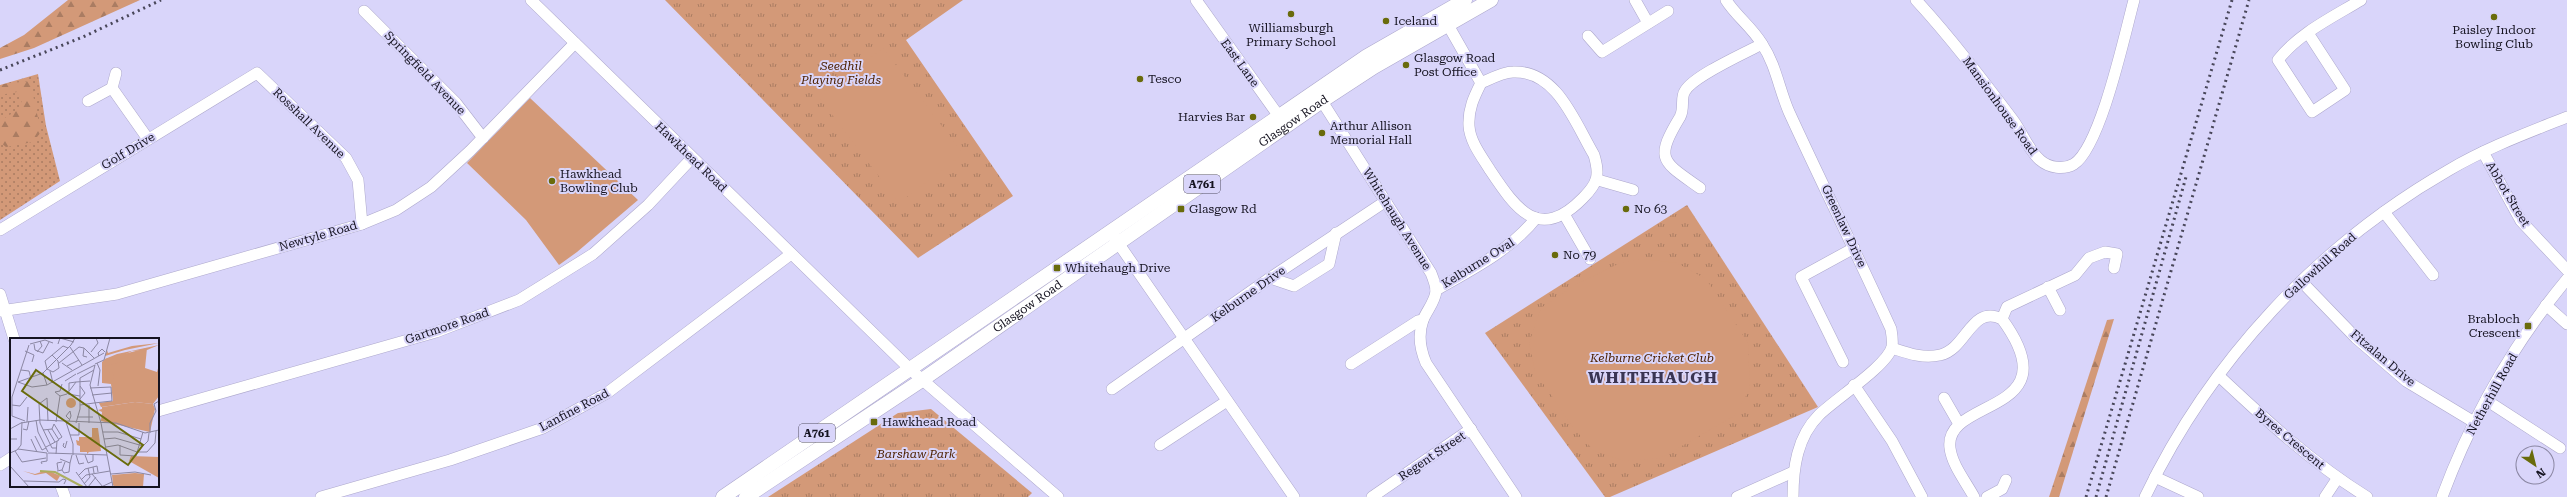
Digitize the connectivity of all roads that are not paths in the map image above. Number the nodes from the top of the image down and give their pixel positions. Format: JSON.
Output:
{"nodes":[{"id":1,"x":531,"y":0,"type":"edge"},
{"id":2,"x":1196,"y":0,"type":"edge"},
{"id":3,"x":1465,"y":0,"type":"edge"},
{"id":4,"x":1491,"y":0,"type":"edge"},
{"id":5,"x":1635,"y":0,"type":"edge"},
{"id":6,"x":1726,"y":0,"type":"edge"},
{"id":7,"x":1916,"y":0,"type":"edge"},
{"id":8,"x":2134,"y":0,"type":"edge"},
{"id":9,"x":2361,"y":0,"type":"edge"},
{"id":10,"x":364,"y":10,"type":"dead end"},
{"id":11,"x":1668,"y":11,"type":"dead end"},
{"id":12,"x":1444,"y":19,"type":"junction"},
{"id":13,"x":1648,"y":23,"type":"junction"},
{"id":14,"x":2308,"y":33,"type":"junction"},
{"id":15,"x":1588,"y":36,"type":"dead end"},
{"id":16,"x":575,"y":43,"type":"junction"},
{"id":17,"x":1762,"y":44,"type":"junction"},
{"id":18,"x":116,"y":73,"type":"dead end"},
{"id":19,"x":257,"y":73,"type":"joint"},
{"id":20,"x":1481,"y":83,"type":"junction"},
{"id":21,"x":112,"y":88,"type":"junction"},
{"id":22,"x":1319,"y":96,"type":"junction"},
{"id":23,"x":88,"y":101,"type":"dead end"},
{"id":24,"x":2567,"y":117,"type":"edge"},
{"id":25,"x":1282,"y":121,"type":"junction"},
{"id":26,"x":483,"y":138,"type":"junction"},
{"id":27,"x":148,"y":139,"type":"junction"},
{"id":28,"x":2484,"y":152,"type":"junction"},
{"id":29,"x":692,"y":158,"type":"junction"},
{"id":30,"x":1598,"y":180,"type":"junction"},
{"id":31,"x":1700,"y":188,"type":"dead end"},
{"id":32,"x":1633,"y":190,"type":"dead end"},
{"id":33,"x":1386,"y":201,"type":"junction"},
{"id":34,"x":2384,"y":212,"type":"junction"},
{"id":35,"x":1564,"y":214,"type":"junction"},
{"id":36,"x":1536,"y":218,"type":"junction"},
{"id":37,"x":362,"y":224,"type":"junction"},
{"id":38,"x":0,"y":230,"type":"edge"},
{"id":39,"x":1336,"y":233,"type":"junction"},
{"id":40,"x":1115,"y":237,"type":"junction"},
{"id":41,"x":1854,"y":248,"type":"junction"},
{"id":42,"x":790,"y":254,"type":"junction"},
{"id":43,"x":1590,"y":259,"type":"dead end"},
{"id":44,"x":2114,"y":268,"type":"dead end"},
{"id":45,"x":2567,"y":270,"type":"edge"},
{"id":46,"x":2433,"y":275,"type":"dead end"},
{"id":47,"x":1270,"y":278,"type":"junction"},
{"id":48,"x":2567,"y":279,"type":"edge"},
{"id":49,"x":2301,"y":281,"type":"junction"},
{"id":50,"x":2048,"y":288,"type":"junction"},
{"id":51,"x":1436,"y":290,"type":"junction"},
{"id":52,"x":0,"y":294,"type":"edge"},
{"id":53,"x":2546,"y":305,"type":"junction"},
{"id":54,"x":2,"y":310,"type":"edge"},
{"id":55,"x":2060,"y":310,"type":"dead end"},
{"id":56,"x":2002,"y":318,"type":"junction"},
{"id":57,"x":1423,"y":320,"type":"junction"},
{"id":58,"x":2567,"y":324,"type":"edge"},
{"id":59,"x":14,"y":338,"type":"edge"},
{"id":60,"x":1184,"y":339,"type":"junction"},
{"id":61,"x":1892,"y":348,"type":"junction"},
{"id":62,"x":1842,"y":362,"type":"dead end"},
{"id":63,"x":1351,"y":364,"type":"dead end"},
{"id":64,"x":911,"y":370,"type":"junction"},
{"id":65,"x":2219,"y":376,"type":"junction"},
{"id":66,"x":922,"y":380,"type":"junction"},
{"id":67,"x":1854,"y":385,"type":"junction"},
{"id":68,"x":1112,"y":389,"type":"dead end"},
{"id":69,"x":1944,"y":398,"type":"dead end"},
{"id":70,"x":2486,"y":400,"type":"junction"},
{"id":71,"x":1227,"y":401,"type":"junction"},
{"id":72,"x":159,"y":411,"type":"edge"},
{"id":73,"x":2474,"y":422,"type":"junction"},
{"id":74,"x":1959,"y":424,"type":"junction"},
{"id":75,"x":1471,"y":429,"type":"junction"},
{"id":76,"x":1160,"y":445,"type":"dead end"},
{"id":77,"x":2560,"y":448,"type":"dead end"},
{"id":78,"x":10,"y":459,"type":"edge"},
{"id":79,"x":0,"y":465,"type":"edge"},
{"id":80,"x":1793,"y":472,"type":"junction"},
{"id":81,"x":2155,"y":477,"type":"junction"},
{"id":82,"x":2338,"y":479,"type":"junction"},
{"id":83,"x":2006,"y":480,"type":"dead end"},
{"id":84,"x":61,"y":487,"type":"edge"},
{"id":85,"x":65,"y":497,"type":"edge"},
{"id":86,"x":321,"y":497,"type":"edge"},
{"id":87,"x":723,"y":497,"type":"edge"},
{"id":88,"x":746,"y":497,"type":"edge"},
{"id":89,"x":1058,"y":497,"type":"edge"},
{"id":90,"x":1294,"y":497,"type":"edge"},
{"id":91,"x":1372,"y":497,"type":"edge"},
{"id":92,"x":1516,"y":497,"type":"edge"},
{"id":93,"x":1737,"y":497,"type":"edge"},
{"id":94,"x":1793,"y":497,"type":"edge"},
{"id":95,"x":1922,"y":497,"type":"edge"},
{"id":96,"x":1974,"y":497,"type":"edge"},
{"id":97,"x":1987,"y":497,"type":"edge"},
{"id":98,"x":2145,"y":497,"type":"edge"},
{"id":99,"x":2198,"y":497,"type":"edge"},
{"id":100,"x":2325,"y":497,"type":"edge"},
{"id":101,"x":2367,"y":497,"type":"edge"},
{"id":102,"x":2442,"y":497,"type":"edge"}],
"edges":[{"from":1,"to":16,"type":"street","name":"Hawkhead Road"},
{"from":2,"to":25,"type":"street","name":"East Lane"},
{"from":3,"to":12,"type":"main road","name":"Glasgow Road","number":"A761"},
{"from":4,"to":12,"type":"main road","name":"Glasgow Road","number":"A761"},
{"from":5,"to":13,"type":"street"},
{"from":6,"to":17,"type":"street","name":"Greenlaw Drive"},
{"from":7,"to":8,"type":"street","name":"Mansionhouse Road"},
{"from":9,"to":14,"type":"street"},
{"from":10,"to":26,"type":"street","name":"Springfield Avenue"},
{"from":11,"to":13,"type":"street"},
{"from":12,"to":20,"type":"street"},
{"from":12,"to":22,"type":"main road","name":"Glasgow Road","number":"A761"},
{"from":13,"to":15,"type":"street"},
{"from":14,"to":14,"type":"street"},
{"from":16,"to":26,"type":"street","name":"Newtyle Road"},
{"from":16,"to":29,"type":"street","name":"Hawkhead Road"},
{"from":17,"to":31,"type":"street"},
{"from":17,"to":41,"type":"street","name":"Greenlaw Drive"},
{"from":18,"to":21,"type":"street"},
{"from":19,"to":27,"type":"street","name":"Golf Drive"},
{"from":19,"to":37,"type":"street","name":"Rosshall Avenue"},
{"from":20,"to":30,"type":"street"},
{"from":20,"to":36,"type":"street"},
{"from":21,"to":23,"type":"street"},
{"from":21,"to":27,"type":"street"},
{"from":22,"to":25,"type":"main road","name":"Glasgow Road","number":"A761"},
{"from":22,"to":33,"type":"street","name":"Whitehaugh Avenue"},
{"from":24,"to":28,"type":"street","name":"Gallowhill Road"},
{"from":25,"to":40,"type":"main road","name":"Glasgow Road","number":"A761"},
{"from":26,"to":37,"type":"street","name":"Newtyle Road"},
{"from":27,"to":38,"type":"street","name":"Golf Drive"},
{"from":28,"to":34,"type":"street","name":"Gallowhill Road"},
{"from":28,"to":45,"type":"street","name":"Abbot Street"},
{"from":29,"to":42,"type":"street","name":"Hawkhead Road"},
{"from":29,"to":72,"type":"street","name":"Gartmore Road"},
{"from":30,"to":32,"type":"street"},
{"from":30,"to":35,"type":"street"},
{"from":33,"to":39,"type":"street","name":"Kelburne Drive"},
{"from":33,"to":51,"type":"street","name":"Whitehaugh Avenue"},
{"from":34,"to":46,"type":"street"},
{"from":34,"to":49,"type":"street","name":"Gallowhill Road"},
{"from":35,"to":36,"type":"street"},
{"from":35,"to":43,"type":"street"},
{"from":36,"to":51,"type":"street","name":"Kelburne Oval"},
{"from":37,"to":54,"type":"street","name":"Newtyle Road"},
{"from":39,"to":47,"type":"street","name":"Kelburne Drive"},
{"from":39,"to":47,"type":"street"},
{"from":40,"to":60,"type":"street"},
{"from":40,"to":64,"type":"main road","name":"Glasgow Road","number":"A761"},
{"from":40,"to":66,"type":"main road","name":"Glasgow Road","number":"A761"},
{"from":41,"to":61,"type":"street","name":"Greenlaw Drive"},
{"from":41,"to":62,"type":"street"},
{"from":42,"to":64,"type":"street","name":"Hawkhead Road"},
{"from":42,"to":86,"type":"street","name":"Lanfine Road"},
{"from":44,"to":50,"type":"street"},
{"from":47,"to":60,"type":"street","name":"Kelburne Drive"},
{"from":48,"to":53,"type":"street","name":"Netherhill Road"},
{"from":49,"to":65,"type":"street","name":"Gallowhill Road"},
{"from":49,"to":73,"type":"street","name":"Fitzalan Drive"},
{"from":50,"to":55,"type":"street"},
{"from":50,"to":56,"type":"street"},
{"from":51,"to":57,"type":"street"},
{"from":52,"to":54,"type":"street"},
{"from":53,"to":58,"type":"street"},
{"from":53,"to":70,"type":"street","name":"Netherhill Road"},
{"from":54,"to":59,"type":"street"},
{"from":56,"to":61,"type":"street"},
{"from":56,"to":74,"type":"street"},
{"from":57,"to":63,"type":"street"},
{"from":57,"to":75,"type":"street"},
{"from":60,"to":68,"type":"street","name":"Kelburne Drive"},
{"from":60,"to":71,"type":"street"},
{"from":61,"to":67,"type":"street"},
{"from":64,"to":66,"type":"street","name":"Hawkhead Road"},
{"from":64,"to":87,"type":"main road","name":"Glasgow Road","number":"A761"},
{"from":65,"to":81,"type":"street","name":"Gallowhill Road"},
{"from":65,"to":82,"type":"street","name":"Byres Crescent"},
{"from":66,"to":88,"type":"main road","name":"Glasgow Road","number":"A761"},
{"from":66,"to":89,"type":"street","name":"Hawkhead Road"},
{"from":67,"to":80,"type":"street"},
{"from":67,"to":95,"type":"street"},
{"from":69,"to":74,"type":"street"},
{"from":70,"to":73,"type":"street","name":"Netherhill Road"},
{"from":70,"to":77,"type":"street"},
{"from":71,"to":76,"type":"street"},
{"from":71,"to":90,"type":"street"},
{"from":73,"to":102,"type":"street","name":"Netherhill Road"},
{"from":74,"to":96,"type":"street"},
{"from":75,"to":91,"type":"street","name":"Regent Street"},
{"from":75,"to":92,"type":"street"},
{"from":78,"to":79,"type":"street"},
{"from":80,"to":93,"type":"street"},
{"from":80,"to":94,"type":"street"},
{"from":81,"to":98,"type":"street","name":"Gallowhill Road"},
{"from":81,"to":99,"type":"street"},
{"from":82,"to":100,"type":"street"},
{"from":82,"to":101,"type":"street","name":"Byres Crescent"},
{"from":83,"to":97,"type":"street"},
{"from":84,"to":85,"type":"street"}]}
